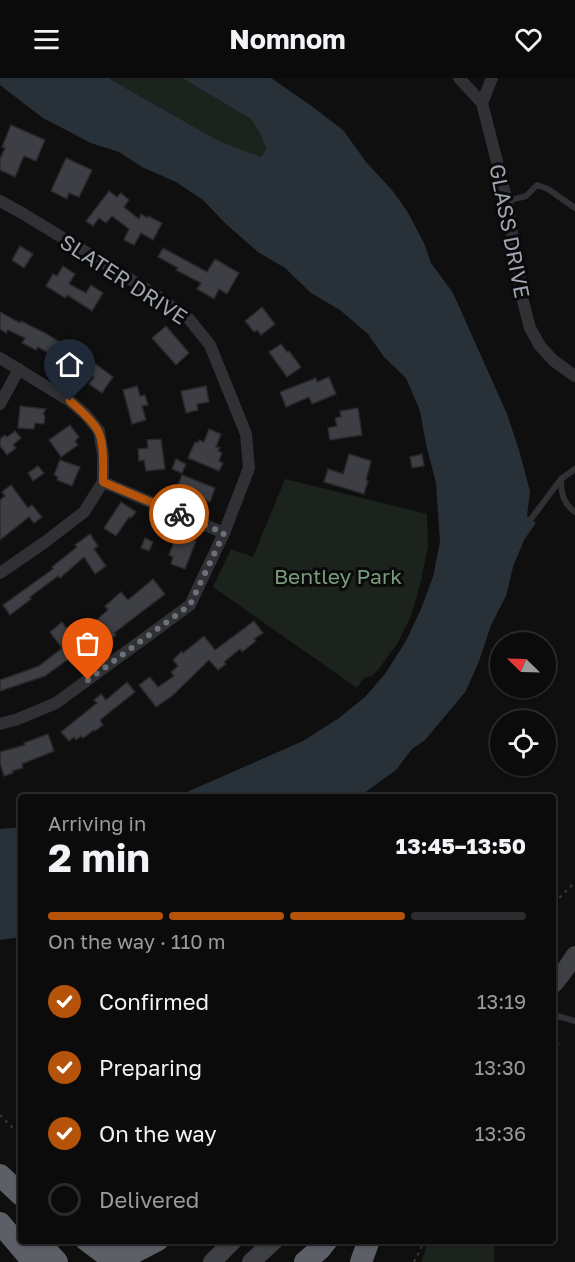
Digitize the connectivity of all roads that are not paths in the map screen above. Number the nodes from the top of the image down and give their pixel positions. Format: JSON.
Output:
{"nodes":[{"id":1,"x":459,"y":78,"type":"edge"},
{"id":2,"x":492,"y":78,"type":"edge"},
{"id":3,"x":482,"y":103,"type":"junction"},
{"id":4,"x":0,"y":201,"type":"edge"},
{"id":5,"x":507,"y":201,"type":"junction"},
{"id":6,"x":575,"y":208,"type":"edge"},
{"id":7,"x":0,"y":358,"type":"edge"},
{"id":8,"x":19,"y":369,"type":"junction"},
{"id":9,"x":575,"y":376,"type":"edge"},
{"id":10,"x":0,"y":404,"type":"edge"},
{"id":11,"x":575,"y":469,"type":"edge"},
{"id":12,"x":561,"y":479,"type":"junction"},
{"id":13,"x":103,"y":482,"type":"junction"},
{"id":14,"x":575,"y":512,"type":"edge"},
{"id":15,"x":531,"y":519,"type":"dead end"},
{"id":16,"x":224,"y":533,"type":"junction"},
{"id":17,"x":0,"y":573,"type":"edge"},
{"id":18,"x":0,"y":724,"type":"edge"},
{"id":19,"x":575,"y":955,"type":"edge"},
{"id":20,"x":564,"y":975,"type":"edge"},
{"id":21,"x":556,"y":1016,"type":"edge"},
{"id":22,"x":575,"y":1021,"type":"edge"},
{"id":23,"x":0,"y":1164,"type":"edge"},
{"id":24,"x":0,"y":1175,"type":"edge"},
{"id":25,"x":18,"y":1179,"type":"edge"},
{"id":26,"x":18,"y":1193,"type":"edge"},
{"id":27,"x":0,"y":1205,"type":"edge"},
{"id":28,"x":18,"y":1222,"type":"edge"},
{"id":29,"x":0,"y":1223,"type":"edge"},
{"id":30,"x":41,"y":1244,"type":"edge"},
{"id":31,"x":74,"y":1244,"type":"edge"},
{"id":32,"x":91,"y":1244,"type":"edge"},
{"id":33,"x":150,"y":1244,"type":"edge"},
{"id":34,"x":230,"y":1244,"type":"edge"},
{"id":35,"x":271,"y":1244,"type":"edge"},
{"id":36,"x":324,"y":1244,"type":"edge"},
{"id":37,"x":368,"y":1244,"type":"edge"},
{"id":38,"x":33,"y":1262,"type":"edge"},
{"id":39,"x":57,"y":1262,"type":"edge"},
{"id":40,"x":94,"y":1262,"type":"edge"},
{"id":41,"x":212,"y":1262,"type":"edge"},
{"id":42,"x":251,"y":1262,"type":"edge"},
{"id":43,"x":305,"y":1262,"type":"edge"},
{"id":44,"x":361,"y":1262,"type":"edge"}],
"edges":[{"from":1,"to":3,"type":"street","name":"GLASS DRIVE"},
{"from":2,"to":3,"type":"street"},
{"from":3,"to":5,"type":"street","name":"GLASS DRIVE"},
{"from":4,"to":16,"type":"street","name":"SLATER DRIVE"},
{"from":5,"to":6,"type":"lane"},
{"from":5,"to":9,"type":"street","name":"GLASS DRIVE"},
{"from":7,"to":8,"type":"street"},
{"from":8,"to":10,"type":"street"},
{"from":8,"to":13,"type":"street"},
{"from":11,"to":12,"type":"lane"},
{"from":12,"to":14,"type":"lane"},
{"from":12,"to":15,"type":"lane"},
{"from":13,"to":16,"type":"street"},
{"from":13,"to":17,"type":"street"},
{"from":16,"to":18,"type":"street","name":"SLATER DRIVE"},
{"from":19,"to":20,"type":"main road"},
{"from":21,"to":22,"type":"lane"},
{"from":23,"to":25,"type":"highway"},
{"from":24,"to":26,"type":"highway"},
{"from":27,"to":28,"type":"highway"},
{"from":29,"to":38,"type":"highway"},
{"from":30,"to":39,"type":"highway"},
{"from":31,"to":40,"type":"highway"},
{"from":32,"to":33,"type":"highway"},
{"from":34,"to":41,"type":"main road"},
{"from":35,"to":42,"type":"main road"},
{"from":36,"to":43,"type":"highway"},
{"from":37,"to":44,"type":"highway"}]}
